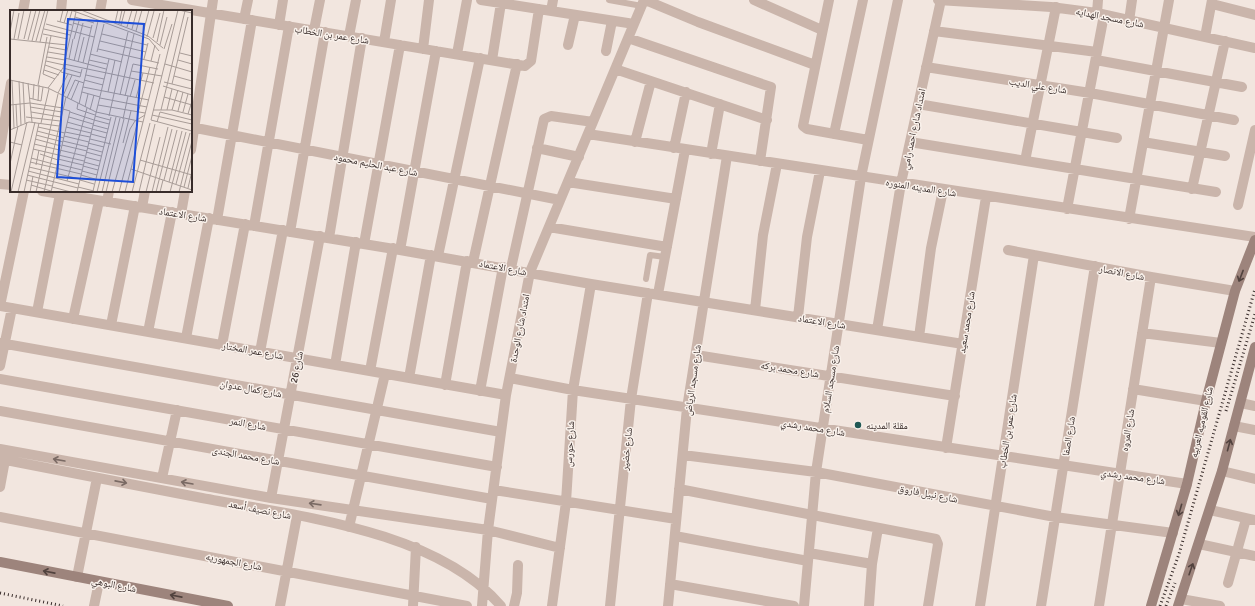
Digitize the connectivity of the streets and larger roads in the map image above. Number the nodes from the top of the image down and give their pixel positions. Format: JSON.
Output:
{"nodes":[{"id":1,"x":25,"y":0,"type":"edge"},
{"id":2,"x":62,"y":0,"type":"edge"},
{"id":3,"x":102,"y":0,"type":"edge"},
{"id":4,"x":213,"y":0,"type":"edge"},
{"id":5,"x":248,"y":0,"type":"edge"},
{"id":6,"x":283,"y":0,"type":"edge"},
{"id":7,"x":320,"y":0,"type":"edge"},
{"id":8,"x":356,"y":0,"type":"edge"},
{"id":9,"x":391,"y":0,"type":"edge"},
{"id":10,"x":429,"y":0,"type":"edge"},
{"id":11,"x":467,"y":0,"type":"edge"},
{"id":12,"x":481,"y":0,"type":"edge"},
{"id":13,"x":553,"y":0,"type":"edge"},
{"id":14,"x":754,"y":0,"type":"edge"},
{"id":15,"x":829,"y":0,"type":"edge"},
{"id":16,"x":863,"y":0,"type":"edge"},
{"id":17,"x":898,"y":0,"type":"edge"},
{"id":18,"x":938,"y":0,"type":"edge"},
{"id":19,"x":941,"y":0,"type":"edge"},
{"id":20,"x":1098,"y":0,"type":"edge"},
{"id":21,"x":1132,"y":0,"type":"edge"},
{"id":22,"x":1169,"y":0,"type":"edge"},
{"id":23,"x":966,"y":1,"type":"edge"},
{"id":24,"x":644,"y":2,"type":"edge"},
{"id":25,"x":1010,"y":2,"type":"edge"},
{"id":26,"x":1212,"y":2,"type":"edge"},
{"id":27,"x":137,"y":3,"type":"edge"},
{"id":28,"x":500,"y":3,"type":"junction"},
{"id":29,"x":515,"y":3,"type":"edge"},
{"id":30,"x":1053,"y":5,"type":"edge"},
{"id":31,"x":179,"y":6,"type":"edge"},
{"id":32,"x":539,"y":9,"type":"junction"},
{"id":33,"x":23,"y":10,"type":"edge"},
{"id":34,"x":61,"y":10,"type":"edge"},
{"id":35,"x":100,"y":10,"type":"edge"},
{"id":36,"x":551,"y":11,"type":"junction"},
{"id":37,"x":211,"y":14,"type":"junction"},
{"id":38,"x":1101,"y":14,"type":"junction"},
{"id":39,"x":575,"y":15,"type":"junction"},
{"id":40,"x":1255,"y":15,"type":"edge"},
{"id":41,"x":248,"y":19,"type":"junction"},
{"id":42,"x":612,"y":21,"type":"junction"},
{"id":43,"x":1129,"y":21,"type":"junction"},
{"id":44,"x":634,"y":24,"type":"junction"},
{"id":45,"x":284,"y":25,"type":"junction"},
{"id":46,"x":1164,"y":28,"type":"junction"},
{"id":47,"x":314,"y":30,"type":"junction"},
{"id":48,"x":822,"y":30,"type":"junction"},
{"id":49,"x":325,"y":32,"type":"junction"},
{"id":50,"x":934,"y":32,"type":"junction"},
{"id":51,"x":349,"y":36,"type":"junction"},
{"id":52,"x":1205,"y":37,"type":"junction"},
{"id":53,"x":362,"y":38,"type":"junction"},
{"id":54,"x":628,"y":38,"type":"junction"},
{"id":55,"x":1225,"y":41,"type":"junction"},
{"id":56,"x":384,"y":42,"type":"junction"},
{"id":57,"x":400,"y":45,"type":"junction"},
{"id":58,"x":568,"y":46,"type":"dead end"},
{"id":59,"x":1049,"y":46,"type":"junction"},
{"id":60,"x":1255,"y":48,"type":"edge"},
{"id":61,"x":423,"y":49,"type":"junction"},
{"id":62,"x":436,"y":51,"type":"junction"},
{"id":63,"x":606,"y":51,"type":"dead end"},
{"id":64,"x":457,"y":54,"type":"junction"},
{"id":65,"x":1097,"y":56,"type":"junction"},
{"id":66,"x":480,"y":58,"type":"junction"},
{"id":67,"x":492,"y":60,"type":"junction"},
{"id":68,"x":517,"y":64,"type":"junction"},
{"id":69,"x":815,"y":65,"type":"junction"},
{"id":70,"x":926,"y":67,"type":"junction"},
{"id":71,"x":615,"y":69,"type":"junction"},
{"id":72,"x":1156,"y":71,"type":"junction"},
{"id":73,"x":651,"y":81,"type":"junction"},
{"id":74,"x":1216,"y":82,"type":"junction"},
{"id":75,"x":1041,"y":85,"type":"junction"},
{"id":76,"x":1242,"y":87,"type":"dead end"},
{"id":77,"x":8,"y":89,"type":"edge"},
{"id":78,"x":686,"y":92,"type":"junction"},
{"id":79,"x":1090,"y":93,"type":"junction"},
{"id":80,"x":720,"y":104,"type":"junction"},
{"id":81,"x":918,"y":104,"type":"junction"},
{"id":82,"x":1150,"y":104,"type":"junction"},
{"id":83,"x":1209,"y":116,"type":"junction"},
{"id":84,"x":767,"y":120,"type":"junction"},
{"id":85,"x":1234,"y":120,"type":"dead end"},
{"id":86,"x":593,"y":122,"type":"junction"},
{"id":87,"x":1033,"y":124,"type":"junction"},
{"id":88,"x":193,"y":128,"type":"edge"},
{"id":89,"x":1255,"y":130,"type":"edge"},
{"id":90,"x":1082,"y":132,"type":"junction"},
{"id":91,"x":588,"y":134,"type":"junction"},
{"id":92,"x":834,"y":134,"type":"junction"},
{"id":93,"x":232,"y":135,"type":"junction"},
{"id":94,"x":1117,"y":138,"type":"dead end"},
{"id":95,"x":192,"y":139,"type":"edge"},
{"id":96,"x":868,"y":140,"type":"junction"},
{"id":97,"x":635,"y":142,"type":"junction"},
{"id":98,"x":910,"y":142,"type":"junction"},
{"id":99,"x":1143,"y":142,"type":"junction"},
{"id":100,"x":268,"y":143,"type":"junction"},
{"id":101,"x":537,"y":148,"type":"junction"},
{"id":102,"x":674,"y":148,"type":"junction"},
{"id":103,"x":0,"y":149,"type":"edge"},
{"id":104,"x":304,"y":150,"type":"junction"},
{"id":105,"x":685,"y":150,"type":"junction"},
{"id":106,"x":1201,"y":152,"type":"junction"},
{"id":107,"x":711,"y":154,"type":"junction"},
{"id":108,"x":579,"y":156,"type":"junction"},
{"id":109,"x":727,"y":156,"type":"junction"},
{"id":110,"x":1225,"y":156,"type":"dead end"},
{"id":111,"x":342,"y":157,"type":"junction"},
{"id":112,"x":760,"y":161,"type":"junction"},
{"id":113,"x":1025,"y":161,"type":"junction"},
{"id":114,"x":378,"y":164,"type":"junction"},
{"id":115,"x":777,"y":164,"type":"junction"},
{"id":116,"x":1075,"y":170,"type":"junction"},
{"id":117,"x":820,"y":171,"type":"junction"},
{"id":118,"x":415,"y":172,"type":"junction"},
{"id":119,"x":861,"y":177,"type":"junction"},
{"id":120,"x":454,"y":179,"type":"junction"},
{"id":121,"x":1136,"y":180,"type":"junction"},
{"id":122,"x":568,"y":182,"type":"junction"},
{"id":123,"x":901,"y":183,"type":"junction"},
{"id":124,"x":0,"y":184,"type":"edge"},
{"id":125,"x":10,"y":186,"type":"edge"},
{"id":126,"x":490,"y":186,"type":"junction"},
{"id":127,"x":1192,"y":189,"type":"junction"},
{"id":128,"x":943,"y":190,"type":"junction"},
{"id":129,"x":24,"y":192,"type":"edge"},
{"id":130,"x":50,"y":192,"type":"edge"},
{"id":131,"x":108,"y":192,"type":"edge"},
{"id":132,"x":145,"y":192,"type":"edge"},
{"id":133,"x":185,"y":192,"type":"edge"},
{"id":134,"x":1216,"y":192,"type":"dead end"},
{"id":135,"x":67,"y":194,"type":"edge"},
{"id":136,"x":528,"y":194,"type":"junction"},
{"id":137,"x":986,"y":197,"type":"junction"},
{"id":138,"x":676,"y":199,"type":"junction"},
{"id":139,"x":560,"y":200,"type":"junction"},
{"id":140,"x":103,"y":201,"type":"junction"},
{"id":141,"x":1238,"y":205,"type":"dead end"},
{"id":142,"x":139,"y":207,"type":"junction"},
{"id":143,"x":1067,"y":209,"type":"junction"},
{"id":144,"x":177,"y":213,"type":"junction"},
{"id":145,"x":213,"y":219,"type":"junction"},
{"id":146,"x":1129,"y":219,"type":"junction"},
{"id":147,"x":249,"y":225,"type":"junction"},
{"id":148,"x":549,"y":227,"type":"junction"},
{"id":149,"x":286,"y":231,"type":"junction"},
{"id":150,"x":324,"y":237,"type":"junction"},
{"id":151,"x":1255,"y":238,"type":"edge"},
{"id":152,"x":360,"y":243,"type":"junction"},
{"id":153,"x":397,"y":249,"type":"junction"},
{"id":154,"x":1008,"y":250,"type":"dead end"},
{"id":155,"x":666,"y":252,"type":"junction"},
{"id":156,"x":1034,"y":255,"type":"junction"},
{"id":157,"x":435,"y":256,"type":"junction"},
{"id":158,"x":470,"y":262,"type":"junction"},
{"id":159,"x":1094,"y":266,"type":"junction"},
{"id":160,"x":507,"y":268,"type":"junction"},
{"id":161,"x":530,"y":272,"type":"junction"},
{"id":162,"x":1151,"y":277,"type":"junction"},
{"id":163,"x":592,"y":284,"type":"junction"},
{"id":164,"x":1235,"y":291,"type":"junction"},
{"id":165,"x":653,"y":293,"type":"junction"},
{"id":166,"x":704,"y":302,"type":"junction"},
{"id":167,"x":0,"y":306,"type":"edge"},
{"id":168,"x":12,"y":308,"type":"junction"},
{"id":169,"x":754,"y":310,"type":"junction"},
{"id":170,"x":37,"y":312,"type":"junction"},
{"id":171,"x":798,"y":317,"type":"junction"},
{"id":172,"x":74,"y":318,"type":"junction"},
{"id":173,"x":838,"y":324,"type":"junction"},
{"id":174,"x":111,"y":325,"type":"junction"},
{"id":175,"x":877,"y":330,"type":"junction"},
{"id":176,"x":148,"y":332,"type":"junction"},
{"id":177,"x":1142,"y":333,"type":"junction"},
{"id":178,"x":920,"y":337,"type":"junction"},
{"id":179,"x":186,"y":338,"type":"junction"},
{"id":180,"x":1221,"y":343,"type":"junction"},
{"id":181,"x":2,"y":344,"type":"edge"},
{"id":182,"x":963,"y":344,"type":"junction"},
{"id":183,"x":222,"y":345,"type":"junction"},
{"id":184,"x":1255,"y":348,"type":"edge"},
{"id":185,"x":260,"y":352,"type":"junction"},
{"id":186,"x":696,"y":355,"type":"junction"},
{"id":187,"x":298,"y":358,"type":"junction"},
{"id":188,"x":335,"y":365,"type":"junction"},
{"id":189,"x":0,"y":366,"type":"edge"},
{"id":190,"x":370,"y":371,"type":"junction"},
{"id":191,"x":386,"y":374,"type":"junction"},
{"id":192,"x":1252,"y":374,"type":"edge"},
{"id":193,"x":830,"y":376,"type":"junction"},
{"id":194,"x":409,"y":378,"type":"junction"},
{"id":195,"x":510,"y":378,"type":"junction"},
{"id":196,"x":0,"y":379,"type":"edge"},
{"id":197,"x":445,"y":384,"type":"junction"},
{"id":198,"x":1133,"y":389,"type":"junction"},
{"id":199,"x":573,"y":390,"type":"junction"},
{"id":200,"x":480,"y":391,"type":"junction"},
{"id":201,"x":291,"y":395,"type":"junction"},
{"id":202,"x":506,"y":395,"type":"junction"},
{"id":203,"x":955,"y":396,"type":"junction"},
{"id":204,"x":631,"y":399,"type":"junction"},
{"id":205,"x":1206,"y":401,"type":"junction"},
{"id":206,"x":1241,"y":403,"type":"junction"},
{"id":207,"x":1255,"y":406,"type":"edge"},
{"id":208,"x":687,"y":408,"type":"junction"},
{"id":209,"x":178,"y":410,"type":"junction"},
{"id":210,"x":377,"y":410,"type":"junction"},
{"id":211,"x":0,"y":411,"type":"edge"},
{"id":212,"x":1234,"y":426,"type":"junction"},
{"id":213,"x":284,"y":429,"type":"junction"},
{"id":214,"x":823,"y":429,"type":"junction"},
{"id":215,"x":1255,"y":430,"type":"edge"},
{"id":216,"x":501,"y":432,"type":"junction"},
{"id":217,"x":170,"y":442,"type":"junction"},
{"id":218,"x":369,"y":444,"type":"junction"},
{"id":219,"x":946,"y":448,"type":"junction"},
{"id":220,"x":0,"y":449,"type":"edge"},
{"id":221,"x":683,"y":455,"type":"junction"},
{"id":222,"x":1003,"y":457,"type":"junction"},
{"id":223,"x":2,"y":459,"type":"edge"},
{"id":224,"x":278,"y":461,"type":"junction"},
{"id":225,"x":1063,"y":466,"type":"junction"},
{"id":226,"x":497,"y":467,"type":"junction"},
{"id":227,"x":1222,"y":471,"type":"junction"},
{"id":228,"x":816,"y":472,"type":"junction"},
{"id":229,"x":1120,"y":473,"type":"junction"},
{"id":230,"x":362,"y":476,"type":"junction"},
{"id":231,"x":97,"y":478,"type":"junction"},
{"id":232,"x":162,"y":478,"type":"junction"},
{"id":233,"x":1255,"y":479,"type":"edge"},
{"id":234,"x":1187,"y":484,"type":"junction"},
{"id":235,"x":0,"y":487,"type":"edge"},
{"id":236,"x":679,"y":489,"type":"junction"},
{"id":237,"x":493,"y":495,"type":"junction"},
{"id":238,"x":271,"y":498,"type":"junction"},
{"id":239,"x":566,"y":502,"type":"junction"},
{"id":240,"x":995,"y":506,"type":"junction"},
{"id":241,"x":354,"y":510,"type":"junction"},
{"id":242,"x":620,"y":510,"type":"junction"},
{"id":243,"x":1210,"y":510,"type":"junction"},
{"id":244,"x":298,"y":516,"type":"junction"},
{"id":245,"x":812,"y":516,"type":"junction"},
{"id":246,"x":0,"y":517,"type":"edge"},
{"id":247,"x":1055,"y":517,"type":"junction"},
{"id":248,"x":676,"y":519,"type":"junction"},
{"id":249,"x":1250,"y":520,"type":"edge"},
{"id":250,"x":1112,"y":525,"type":"junction"},
{"id":251,"x":349,"y":528,"type":"junction"},
{"id":252,"x":878,"y":528,"type":"junction"},
{"id":253,"x":488,"y":530,"type":"junction"},
{"id":254,"x":86,"y":533,"type":"junction"},
{"id":255,"x":1173,"y":533,"type":"junction"},
{"id":256,"x":675,"y":536,"type":"junction"},
{"id":257,"x":1199,"y":544,"type":"junction"},
{"id":258,"x":416,"y":547,"type":"junction"},
{"id":259,"x":560,"y":548,"type":"junction"},
{"id":260,"x":1236,"y":552,"type":"junction"},
{"id":261,"x":1255,"y":556,"type":"edge"},
{"id":262,"x":809,"y":557,"type":"junction"},
{"id":263,"x":0,"y":562,"type":"edge"},
{"id":264,"x":872,"y":564,"type":"junction"},
{"id":265,"x":518,"y":565,"type":"dead end"},
{"id":266,"x":287,"y":572,"type":"junction"},
{"id":267,"x":78,"y":577,"type":"junction"},
{"id":268,"x":99,"y":582,"type":"junction"},
{"id":269,"x":1228,"y":583,"type":"dead end"},
{"id":270,"x":670,"y":584,"type":"junction"},
{"id":271,"x":483,"y":587,"type":"junction"},
{"id":272,"x":413,"y":601,"type":"edge"},
{"id":273,"x":1179,"y":602,"type":"edge"},
{"id":274,"x":94,"y":606,"type":"edge"},
{"id":275,"x":228,"y":606,"type":"edge"},
{"id":276,"x":280,"y":606,"type":"edge"},
{"id":277,"x":467,"y":606,"type":"edge"},
{"id":278,"x":482,"y":606,"type":"edge"},
{"id":279,"x":502,"y":606,"type":"edge"},
{"id":280,"x":514,"y":606,"type":"edge"},
{"id":281,"x":552,"y":606,"type":"edge"},
{"id":282,"x":610,"y":606,"type":"edge"},
{"id":283,"x":668,"y":606,"type":"edge"},
{"id":284,"x":794,"y":606,"type":"edge"},
{"id":285,"x":804,"y":606,"type":"edge"},
{"id":286,"x":869,"y":606,"type":"edge"},
{"id":287,"x":928,"y":606,"type":"edge"},
{"id":288,"x":980,"y":606,"type":"edge"},
{"id":289,"x":1041,"y":606,"type":"edge"},
{"id":290,"x":1099,"y":606,"type":"edge"},
{"id":291,"x":1151,"y":606,"type":"edge"},
{"id":292,"x":1220,"y":606,"type":"edge"}],
"edges":[{"from":1,"to":33,"type":"street"},
{"from":2,"to":34,"type":"street"},
{"from":3,"to":35,"type":"street"},
{"from":4,"to":37,"type":"street"},
{"from":5,"to":41,"type":"street"},
{"from":6,"to":45,"type":"street"},
{"from":7,"to":47,"type":"street"},
{"from":8,"to":51,"type":"street"},
{"from":9,"to":56,"type":"street"},
{"from":10,"to":61,"type":"street"},
{"from":11,"to":64,"type":"street"},
{"from":12,"to":28,"type":"street"},
{"from":13,"to":36,"type":"street"},
{"from":14,"to":48,"type":"street"},
{"from":15,"to":48,"type":"street"},
{"from":16,"to":92,"type":"street"},
{"from":17,"to":96,"type":"street","name":"شارع مسجد السلام"},
{"from":18,"to":19,"type":"street","name":"شارع مسجد الهدايه"},
{"from":19,"to":23,"type":"street","name":"شارع مسجد الهدايه"},
{"from":19,"to":50,"type":"street","name":"امتداد شارع احمد رامي"},
{"from":20,"to":38,"type":"street"},
{"from":21,"to":43,"type":"street"},
{"from":22,"to":46,"type":"street"},
{"from":23,"to":25,"type":"street","name":"شارع مسجد الهدايه"},
{"from":24,"to":44,"type":"street","name":"امتداد شارع الوحدة"},
{"from":24,"to":69,"type":"street"},
{"from":25,"to":30,"type":"street","name":"شارع مسجد الهدايه"},
{"from":26,"to":40,"type":"street"},
{"from":26,"to":52,"type":"street"},
{"from":27,"to":31,"type":"street","name":"شارع عمر بن الخطاب"},
{"from":28,"to":29,"type":"street"},
{"from":28,"to":67,"type":"street"},
{"from":29,"to":32,"type":"street"},
{"from":30,"to":38,"type":"street","name":"شارع مسجد الهدايه"},
{"from":30,"to":59,"type":"street"},
{"from":31,"to":37,"type":"street","name":"شارع عمر بن الخطاب"},
{"from":32,"to":36,"type":"street"},
{"from":32,"to":68,"type":"street","name":"شارع عمر بن الخطاب"},
{"from":36,"to":39,"type":"street"},
{"from":37,"to":41,"type":"street","name":"شارع عمر بن الخطاب"},
{"from":37,"to":88,"type":"street"},
{"from":38,"to":43,"type":"street","name":"شارع مسجد الهدايه"},
{"from":38,"to":65,"type":"street"},
{"from":39,"to":42,"type":"street"},
{"from":39,"to":58,"type":"street"},
{"from":41,"to":45,"type":"street","name":"شارع عمر بن الخطاب"},
{"from":41,"to":93,"type":"street"},
{"from":42,"to":44,"type":"street"},
{"from":42,"to":63,"type":"street"},
{"from":43,"to":46,"type":"street","name":"شارع مسجد الهدايه"},
{"from":44,"to":54,"type":"street","name":"امتداد شارع الوحدة"},
{"from":45,"to":47,"type":"street","name":"شارع عمر بن الخطاب"},
{"from":45,"to":100,"type":"street"},
{"from":46,"to":52,"type":"street","name":"شارع مسجد الهدايه"},
{"from":46,"to":72,"type":"street"},
{"from":47,"to":49,"type":"street","name":"شارع عمر بن الخطاب"},
{"from":48,"to":69,"type":"street"},
{"from":49,"to":51,"type":"street","name":"شارع عمر بن الخطاب"},
{"from":49,"to":104,"type":"street"},
{"from":50,"to":59,"type":"street"},
{"from":50,"to":70,"type":"street","name":"امتداد شارع احمد رامي"},
{"from":51,"to":53,"type":"street","name":"شارع عمر بن الخطاب"},
{"from":52,"to":55,"type":"street","name":"شارع مسجد الهدايه"},
{"from":53,"to":56,"type":"street","name":"شارع عمر بن الخطاب"},
{"from":53,"to":111,"type":"street","name":"شارع 26"},
{"from":54,"to":71,"type":"street","name":"امتداد شارع الوحدة"},
{"from":54,"to":84,"type":"street"},
{"from":55,"to":60,"type":"street","name":"شارع مسجد الهدايه"},
{"from":55,"to":74,"type":"street"},
{"from":56,"to":57,"type":"street","name":"شارع عمر بن الخطاب"},
{"from":57,"to":61,"type":"street","name":"شارع عمر بن الخطاب"},
{"from":57,"to":114,"type":"street"},
{"from":59,"to":65,"type":"street"},
{"from":59,"to":75,"type":"street"},
{"from":61,"to":62,"type":"street","name":"شارع عمر بن الخطاب"},
{"from":62,"to":64,"type":"street","name":"شارع عمر بن الخطاب"},
{"from":62,"to":118,"type":"street"},
{"from":64,"to":66,"type":"street","name":"شارع عمر بن الخطاب"},
{"from":65,"to":72,"type":"street"},
{"from":65,"to":79,"type":"street"},
{"from":66,"to":67,"type":"street","name":"شارع عمر بن الخطاب"},
{"from":66,"to":120,"type":"street"},
{"from":67,"to":68,"type":"street","name":"شارع عمر بن الخطاب"},
{"from":68,"to":126,"type":"street"},
{"from":69,"to":92,"type":"street"},
{"from":70,"to":75,"type":"street","name":"شارع علي الديب"},
{"from":70,"to":81,"type":"street","name":"امتداد شارع احمد رامي"},
{"from":71,"to":73,"type":"street"},
{"from":71,"to":86,"type":"street","name":"امتداد شارع الوحدة"},
{"from":72,"to":74,"type":"street"},
{"from":72,"to":82,"type":"street"},
{"from":73,"to":78,"type":"street"},
{"from":73,"to":97,"type":"street"},
{"from":74,"to":76,"type":"street"},
{"from":74,"to":83,"type":"street"},
{"from":75,"to":79,"type":"street","name":"شارع علي الديب"},
{"from":75,"to":87,"type":"street"},
{"from":77,"to":103,"type":"street"},
{"from":78,"to":80,"type":"street"},
{"from":78,"to":102,"type":"street"},
{"from":79,"to":82,"type":"street","name":"شارع علي الديب"},
{"from":79,"to":90,"type":"street"},
{"from":80,"to":84,"type":"street"},
{"from":80,"to":107,"type":"street"},
{"from":81,"to":87,"type":"street"},
{"from":81,"to":98,"type":"street","name":"امتداد شارع احمد رامي"},
{"from":82,"to":83,"type":"street","name":"شارع علي الديب"},
{"from":82,"to":99,"type":"street"},
{"from":83,"to":85,"type":"street","name":"شارع علي الديب"},
{"from":83,"to":106,"type":"street"},
{"from":84,"to":112,"type":"street"},
{"from":86,"to":91,"type":"street","name":"امتداد شارع الوحدة"},
{"from":86,"to":101,"type":"street"},
{"from":87,"to":90,"type":"street"},
{"from":87,"to":113,"type":"street"},
{"from":88,"to":93,"type":"street","name":"شارع عبد الحليم محمود"},
{"from":88,"to":95,"type":"street"},
{"from":89,"to":141,"type":"street"},
{"from":90,"to":94,"type":"street"},
{"from":90,"to":116,"type":"street"},
{"from":91,"to":97,"type":"street","name":"شارع المدينه المنوره"},
{"from":91,"to":108,"type":"street","name":"امتداد شارع الوحدة"},
{"from":92,"to":96,"type":"street"},
{"from":93,"to":100,"type":"street","name":"شارع عبد الحليم محمود"},
{"from":93,"to":145,"type":"street"},
{"from":96,"to":119,"type":"street","name":"شارع مسجد السلام"},
{"from":97,"to":102,"type":"street","name":"شارع المدينه المنوره"},
{"from":98,"to":113,"type":"street"},
{"from":98,"to":123,"type":"street","name":"امتداد شارع احمد رامي"},
{"from":99,"to":106,"type":"street"},
{"from":99,"to":121,"type":"street"},
{"from":100,"to":104,"type":"street","name":"شارع عبد الحليم محمود"},
{"from":100,"to":147,"type":"street"},
{"from":101,"to":108,"type":"street"},
{"from":101,"to":136,"type":"street"},
{"from":102,"to":105,"type":"street","name":"شارع المدينه المنوره"},
{"from":104,"to":111,"type":"street","name":"شارع عبد الحليم محمود"},
{"from":104,"to":149,"type":"street"},
{"from":105,"to":107,"type":"street","name":"شارع المدينه المنوره"},
{"from":105,"to":138,"type":"street","name":"شارع خضير"},
{"from":106,"to":110,"type":"street"},
{"from":106,"to":127,"type":"street"},
{"from":107,"to":109,"type":"street","name":"شارع المدينه المنوره"},
{"from":108,"to":122,"type":"street","name":"امتداد شارع الوحدة"},
{"from":109,"to":112,"type":"street","name":"شارع المدينه المنوره"},
{"from":109,"to":166,"type":"street","name":"شارع مسجد الرياض"},
{"from":111,"to":114,"type":"street","name":"شارع عبد الحليم محمود"},
{"from":111,"to":150,"type":"street","name":"شارع 26"},
{"from":112,"to":115,"type":"street","name":"شارع المدينه المنوره"},
{"from":113,"to":116,"type":"street"},
{"from":114,"to":118,"type":"street","name":"شارع عبد الحليم محمود"},
{"from":114,"to":152,"type":"street"},
{"from":115,"to":117,"type":"street","name":"شارع المدينه المنوره"},
{"from":115,"to":169,"type":"street"},
{"from":116,"to":121,"type":"street"},
{"from":116,"to":143,"type":"street"},
{"from":117,"to":119,"type":"street","name":"شارع المدينه المنوره"},
{"from":117,"to":171,"type":"street"},
{"from":118,"to":120,"type":"street","name":"شارع عبد الحليم محمود"},
{"from":118,"to":153,"type":"street"},
{"from":119,"to":123,"type":"street","name":"شارع المدينه المنوره"},
{"from":119,"to":173,"type":"street","name":"شارع مسجد السلام"},
{"from":120,"to":126,"type":"street","name":"شارع عبد الحليم محمود"},
{"from":120,"to":157,"type":"street"},
{"from":121,"to":127,"type":"street"},
{"from":121,"to":146,"type":"street"},
{"from":122,"to":138,"type":"street"},
{"from":122,"to":139,"type":"street","name":"امتداد شارع الوحدة"},
{"from":123,"to":128,"type":"street","name":"شارع المدينه المنوره"},
{"from":123,"to":175,"type":"street","name":"امتداد شارع احمد رامي"},
{"from":124,"to":125,"type":"street"},
{"from":126,"to":136,"type":"street","name":"شارع عبد الحليم محمود"},
{"from":126,"to":158,"type":"street"},
{"from":127,"to":134,"type":"street"},
{"from":128,"to":137,"type":"street","name":"شارع المدينه المنوره"},
{"from":128,"to":178,"type":"street"},
{"from":129,"to":167,"type":"street"},
{"from":130,"to":135,"type":"street","name":"شارع الاعتماد"},
{"from":131,"to":140,"type":"street"},
{"from":132,"to":142,"type":"street"},
{"from":133,"to":144,"type":"street"},
{"from":135,"to":140,"type":"street","name":"شارع الاعتماد"},
{"from":135,"to":170,"type":"street"},
{"from":136,"to":139,"type":"street","name":"شارع عبد الحليم محمود"},
{"from":136,"to":160,"type":"street"},
{"from":137,"to":143,"type":"street","name":"شارع المدينه المنوره"},
{"from":137,"to":182,"type":"street","name":"شارع محمد سعيد"},
{"from":138,"to":155,"type":"street","name":"شارع خضير"},
{"from":139,"to":148,"type":"street","name":"امتداد شارع الوحدة"},
{"from":140,"to":142,"type":"street","name":"شارع الاعتماد"},
{"from":140,"to":172,"type":"street"},
{"from":142,"to":144,"type":"street","name":"شارع الاعتماد"},
{"from":142,"to":174,"type":"street"},
{"from":143,"to":146,"type":"street","name":"شارع المدينه المنوره"},
{"from":144,"to":145,"type":"street","name":"شارع الاعتماد"},
{"from":144,"to":176,"type":"street"},
{"from":145,"to":147,"type":"street","name":"شارع الاعتماد"},
{"from":145,"to":179,"type":"street"},
{"from":146,"to":151,"type":"street","name":"شارع المدينه المنوره"},
{"from":147,"to":149,"type":"street","name":"شارع الاعتماد"},
{"from":147,"to":183,"type":"street"},
{"from":148,"to":155,"type":"street"},
{"from":148,"to":161,"type":"street","name":"امتداد شارع الوحدة"},
{"from":149,"to":150,"type":"street","name":"شارع الاعتماد"},
{"from":149,"to":185,"type":"street"},
{"from":150,"to":152,"type":"street","name":"شارع الاعتماد"},
{"from":150,"to":187,"type":"street","name":"شارع 26"},
{"from":151,"to":164,"type":"street","name":"شارع القوميه العربيه","one_way":true},
{"from":152,"to":153,"type":"street","name":"شارع الاعتماد"},
{"from":152,"to":188,"type":"street"},
{"from":153,"to":157,"type":"street","name":"شارع الاعتماد"},
{"from":153,"to":190,"type":"street"},
{"from":154,"to":156,"type":"street","name":"شارع الانصار"},
{"from":155,"to":165,"type":"street","name":"شارع خضير"},
{"from":156,"to":159,"type":"street","name":"شارع الانصار"},
{"from":156,"to":222,"type":"street","name":"شارع عمر بن الخطاب"},
{"from":157,"to":158,"type":"street","name":"شارع الاعتماد"},
{"from":157,"to":194,"type":"street"},
{"from":158,"to":160,"type":"street","name":"شارع الاعتماد"},
{"from":158,"to":197,"type":"street"},
{"from":159,"to":162,"type":"street","name":"شارع الانصار"},
{"from":159,"to":225,"type":"street","name":"شارع الصفا"},
{"from":160,"to":161,"type":"street","name":"شارع الاعتماد"},
{"from":160,"to":200,"type":"street"},
{"from":161,"to":163,"type":"street","name":"شارع الاعتماد"},
{"from":161,"to":195,"type":"street","name":"امتداد شارع الوحدة"},
{"from":162,"to":164,"type":"street","name":"شارع الانصار"},
{"from":162,"to":177,"type":"street","name":"شارع المروه"},
{"from":163,"to":165,"type":"street","name":"شارع الاعتماد"},
{"from":163,"to":199,"type":"street","name":"شارع حورس"},
{"from":164,"to":180,"type":"street","name":"شارع القوميه العربيه"},
{"from":165,"to":166,"type":"street","name":"شارع الاعتماد"},
{"from":165,"to":204,"type":"street","name":"شارع خضير"},
{"from":166,"to":169,"type":"street","name":"شارع الاعتماد"},
{"from":166,"to":186,"type":"street","name":"شارع مسجد الرياض"},
{"from":167,"to":168,"type":"street","name":"شارع عمر المختار"},
{"from":168,"to":170,"type":"street","name":"شارع عمر المختار"},
{"from":168,"to":181,"type":"street"},
{"from":169,"to":171,"type":"street","name":"شارع الاعتماد"},
{"from":170,"to":172,"type":"street","name":"شارع عمر المختار"},
{"from":171,"to":173,"type":"street","name":"شارع الاعتماد"},
{"from":172,"to":174,"type":"street","name":"شارع عمر المختار"},
{"from":173,"to":175,"type":"street","name":"شارع الاعتماد"},
{"from":173,"to":193,"type":"street","name":"شارع مسجد السلام"},
{"from":174,"to":176,"type":"street","name":"شارع عمر المختار"},
{"from":175,"to":178,"type":"street","name":"شارع الاعتماد"},
{"from":176,"to":179,"type":"street","name":"شارع عمر المختار"},
{"from":177,"to":180,"type":"street"},
{"from":177,"to":198,"type":"street","name":"شارع المروه"},
{"from":178,"to":182,"type":"street","name":"شارع الاعتماد"},
{"from":179,"to":183,"type":"street","name":"شارع عمر المختار"},
{"from":180,"to":205,"type":"street","name":"شارع القوميه العربيه"},
{"from":181,"to":189,"type":"street"},
{"from":181,"to":201,"type":"street","name":"شارع كمال عدوان"},
{"from":182,"to":203,"type":"street","name":"شارع محمد سعيد"},
{"from":183,"to":185,"type":"street","name":"شارع عمر المختار"},
{"from":184,"to":192,"type":"street"},
{"from":185,"to":187,"type":"street","name":"شارع عمر المختار"},
{"from":186,"to":193,"type":"street","name":"شارع محمد بركه"},
{"from":186,"to":208,"type":"street","name":"شارع مسجد الرياض"},
{"from":187,"to":188,"type":"street","name":"شارع عمر المختار"},
{"from":187,"to":201,"type":"street","name":"شارع 26"},
{"from":188,"to":190,"type":"street","name":"شارع عمر المختار"},
{"from":190,"to":191,"type":"street","name":"شارع عمر المختار"},
{"from":191,"to":194,"type":"street","name":"شارع عمر المختار"},
{"from":191,"to":210,"type":"street"},
{"from":192,"to":206,"type":"street"},
{"from":193,"to":203,"type":"street","name":"شارع محمد بركه"},
{"from":193,"to":214,"type":"street","name":"شارع مسجد السلام"},
{"from":194,"to":197,"type":"street","name":"شارع عمر المختار"},
{"from":195,"to":199,"type":"street","name":"شارع محمد رشدي"},
{"from":195,"to":202,"type":"street","name":"امتداد شارع الوحدة"},
{"from":196,"to":209,"type":"street","name":"شارع النمر"},
{"from":197,"to":200,"type":"street","name":"شارع عمر المختار"},
{"from":198,"to":205,"type":"street"},
{"from":198,"to":229,"type":"street","name":"شارع المروه"},
{"from":199,"to":204,"type":"street","name":"شارع محمد رشدي"},
{"from":199,"to":239,"type":"street","name":"شارع حورس"},
{"from":200,"to":202,"type":"street","name":"شارع عمر المختار"},
{"from":201,"to":210,"type":"street","name":"شارع كمال عدوان"},
{"from":201,"to":213,"type":"street","name":"شارع 26"},
{"from":202,"to":216,"type":"street","name":"امتداد شارع الوحدة"},
{"from":203,"to":219,"type":"street","name":"شارع محمد سعيد"},
{"from":204,"to":208,"type":"street","name":"شارع محمد رشدي"},
{"from":204,"to":242,"type":"street","name":"شارع خضير"},
{"from":205,"to":234,"type":"street","name":"شارع القوميه العربيه"},
{"from":206,"to":207,"type":"street"},
{"from":206,"to":212,"type":"street"},
{"from":208,"to":214,"type":"street","name":"شارع محمد رشدي"},
{"from":208,"to":221,"type":"street","name":"شارع مسجد الرياض"},
{"from":209,"to":213,"type":"street","name":"شارع النمر"},
{"from":209,"to":217,"type":"street"},
{"from":210,"to":216,"type":"street","name":"شارع كمال عدوان"},
{"from":210,"to":218,"type":"street"},
{"from":211,"to":217,"type":"street","name":"شارع محمد الجندى"},
{"from":212,"to":215,"type":"street"},
{"from":227,"to":212,"type":"street","one_way":true},
{"from":213,"to":218,"type":"street","name":"شارع النمر"},
{"from":213,"to":224,"type":"street","name":"شارع 26"},
{"from":214,"to":219,"type":"street","name":"شارع محمد رشدي"},
{"from":214,"to":228,"type":"street","name":"شارع مسجد السلام"},
{"from":216,"to":226,"type":"street","name":"امتداد شارع الوحدة"},
{"from":217,"to":224,"type":"street","name":"شارع محمد الجندى"},
{"from":217,"to":232,"type":"street"},
{"from":218,"to":226,"type":"street","name":"شارع النمر"},
{"from":218,"to":230,"type":"street"},
{"from":219,"to":222,"type":"street","name":"شارع محمد رشدي"},
{"from":232,"to":220,"type":"street","name":"شارع نصيف أسعد","one_way":true},
{"from":221,"to":228,"type":"street","name":"شارع نبيل فاروق"},
{"from":221,"to":236,"type":"street","name":"شارع مسجد الرياض"},
{"from":222,"to":225,"type":"street","name":"شارع محمد رشدي"},
{"from":222,"to":240,"type":"street","name":"شارع عمر بن الخطاب"},
{"from":223,"to":231,"type":"street","name":"شارع نصيف أسعد"},
{"from":223,"to":235,"type":"street"},
{"from":224,"to":230,"type":"street","name":"شارع محمد الجندى"},
{"from":224,"to":238,"type":"street","name":"شارع 26"},
{"from":225,"to":229,"type":"street","name":"شارع محمد رشدي"},
{"from":225,"to":247,"type":"street","name":"شارع الصفا"},
{"from":226,"to":237,"type":"street","name":"امتداد شارع الوحدة"},
{"from":227,"to":233,"type":"street"},
{"from":227,"to":243,"type":"street"},
{"from":228,"to":240,"type":"street","name":"شارع نبيل فاروق"},
{"from":228,"to":245,"type":"street","name":"شارع مسجد السلام"},
{"from":229,"to":234,"type":"street","name":"شارع محمد رشدي"},
{"from":229,"to":250,"type":"street","name":"شارع المروه"},
{"from":230,"to":237,"type":"street","name":"شارع محمد الجندى"},
{"from":230,"to":241,"type":"street"},
{"from":231,"to":244,"type":"street","name":"شارع نصيف أسعد","one_way":true},
{"from":231,"to":254,"type":"street"},
{"from":238,"to":232,"type":"street","name":"شارع نصيف أسعد","one_way":true},
{"from":234,"to":255,"type":"street","name":"شارع القوميه العربيه","one_way":true},
{"from":236,"to":245,"type":"street"},
{"from":236,"to":248,"type":"street","name":"شارع مسجد الرياض"},
{"from":237,"to":239,"type":"street","name":"شارع محمد الجندى"},
{"from":237,"to":253,"type":"street","name":"امتداد شارع الوحدة"},
{"from":241,"to":238,"type":"street","name":"شارع نصيف أسعد","one_way":true},
{"from":239,"to":242,"type":"street","name":"شارع محمد الجندى"},
{"from":239,"to":259,"type":"street","name":"شارع حورس"},
{"from":240,"to":247,"type":"street","name":"شارع نبيل فاروق"},
{"from":240,"to":288,"type":"street","name":"شارع عمر بن الخطاب"},
{"from":241,"to":251,"type":"street"},
{"from":241,"to":253,"type":"street","name":"شارع نصيف أسعد"},
{"from":242,"to":248,"type":"street","name":"شارع محمد الجندى"},
{"from":242,"to":282,"type":"street","name":"شارع خضير"},
{"from":243,"to":249,"type":"street"},
{"from":243,"to":257,"type":"street"},
{"from":244,"to":251,"type":"street","name":"شارع نصيف أسعد"},
{"from":244,"to":266,"type":"street"},
{"from":245,"to":252,"type":"street"},
{"from":245,"to":262,"type":"street","name":"شارع مسجد السلام"},
{"from":246,"to":254,"type":"street","name":"شارع الجمهوريه"},
{"from":247,"to":250,"type":"street","name":"شارع نبيل فاروق"},
{"from":247,"to":289,"type":"street","name":"شارع الصفا"},
{"from":248,"to":256,"type":"street","name":"شارع مسجد الرياض"},
{"from":249,"to":260,"type":"street"},
{"from":250,"to":255,"type":"street","name":"شارع نبيل فاروق"},
{"from":250,"to":290,"type":"street","name":"شارع المروه"},
{"from":251,"to":258,"type":"street","name":"شارع نصيف أسعد"},
{"from":252,"to":264,"type":"street"},
{"from":252,"to":287,"type":"street"},
{"from":253,"to":259,"type":"street","name":"شارع نصيف أسعد"},
{"from":253,"to":271,"type":"street","name":"امتداد شارع الوحدة"},
{"from":254,"to":266,"type":"street","name":"شارع الجمهوريه"},
{"from":254,"to":267,"type":"street"},
{"from":255,"to":291,"type":"street","name":"شارع القوميه العربيه"},
{"from":256,"to":262,"type":"street"},
{"from":256,"to":270,"type":"street","name":"شارع مسجد الرياض"},
{"from":257,"to":260,"type":"street"},
{"from":273,"to":257,"type":"street","one_way":true},
{"from":258,"to":271,"type":"street","name":"شارع نصيف أسعد"},
{"from":258,"to":272,"type":"street"},
{"from":259,"to":281,"type":"street","name":"شارع حورس"},
{"from":260,"to":261,"type":"street"},
{"from":260,"to":269,"type":"street"},
{"from":262,"to":264,"type":"street"},
{"from":262,"to":285,"type":"street","name":"شارع مسجد السلام"},
{"from":267,"to":263,"type":"street","name":"شارع البوهي","one_way":true},
{"from":264,"to":286,"type":"street"},
{"from":265,"to":280,"type":"street"},
{"from":266,"to":272,"type":"street","name":"شارع الجمهوريه"},
{"from":266,"to":276,"type":"street"},
{"from":267,"to":268,"type":"street","name":"شارع البوهي"},
{"from":268,"to":274,"type":"street"},
{"from":275,"to":268,"type":"street","name":"شارع البوهي","one_way":true},
{"from":270,"to":283,"type":"street","name":"شارع مسجد الرياض"},
{"from":270,"to":284,"type":"street"},
{"from":271,"to":278,"type":"street","name":"امتداد شارع الوحدة"},
{"from":271,"to":279,"type":"street","name":"شارع نصيف أسعد"},
{"from":272,"to":277,"type":"street","name":"شارع الجمهوريه"},
{"from":273,"to":292,"type":"street"}]}
